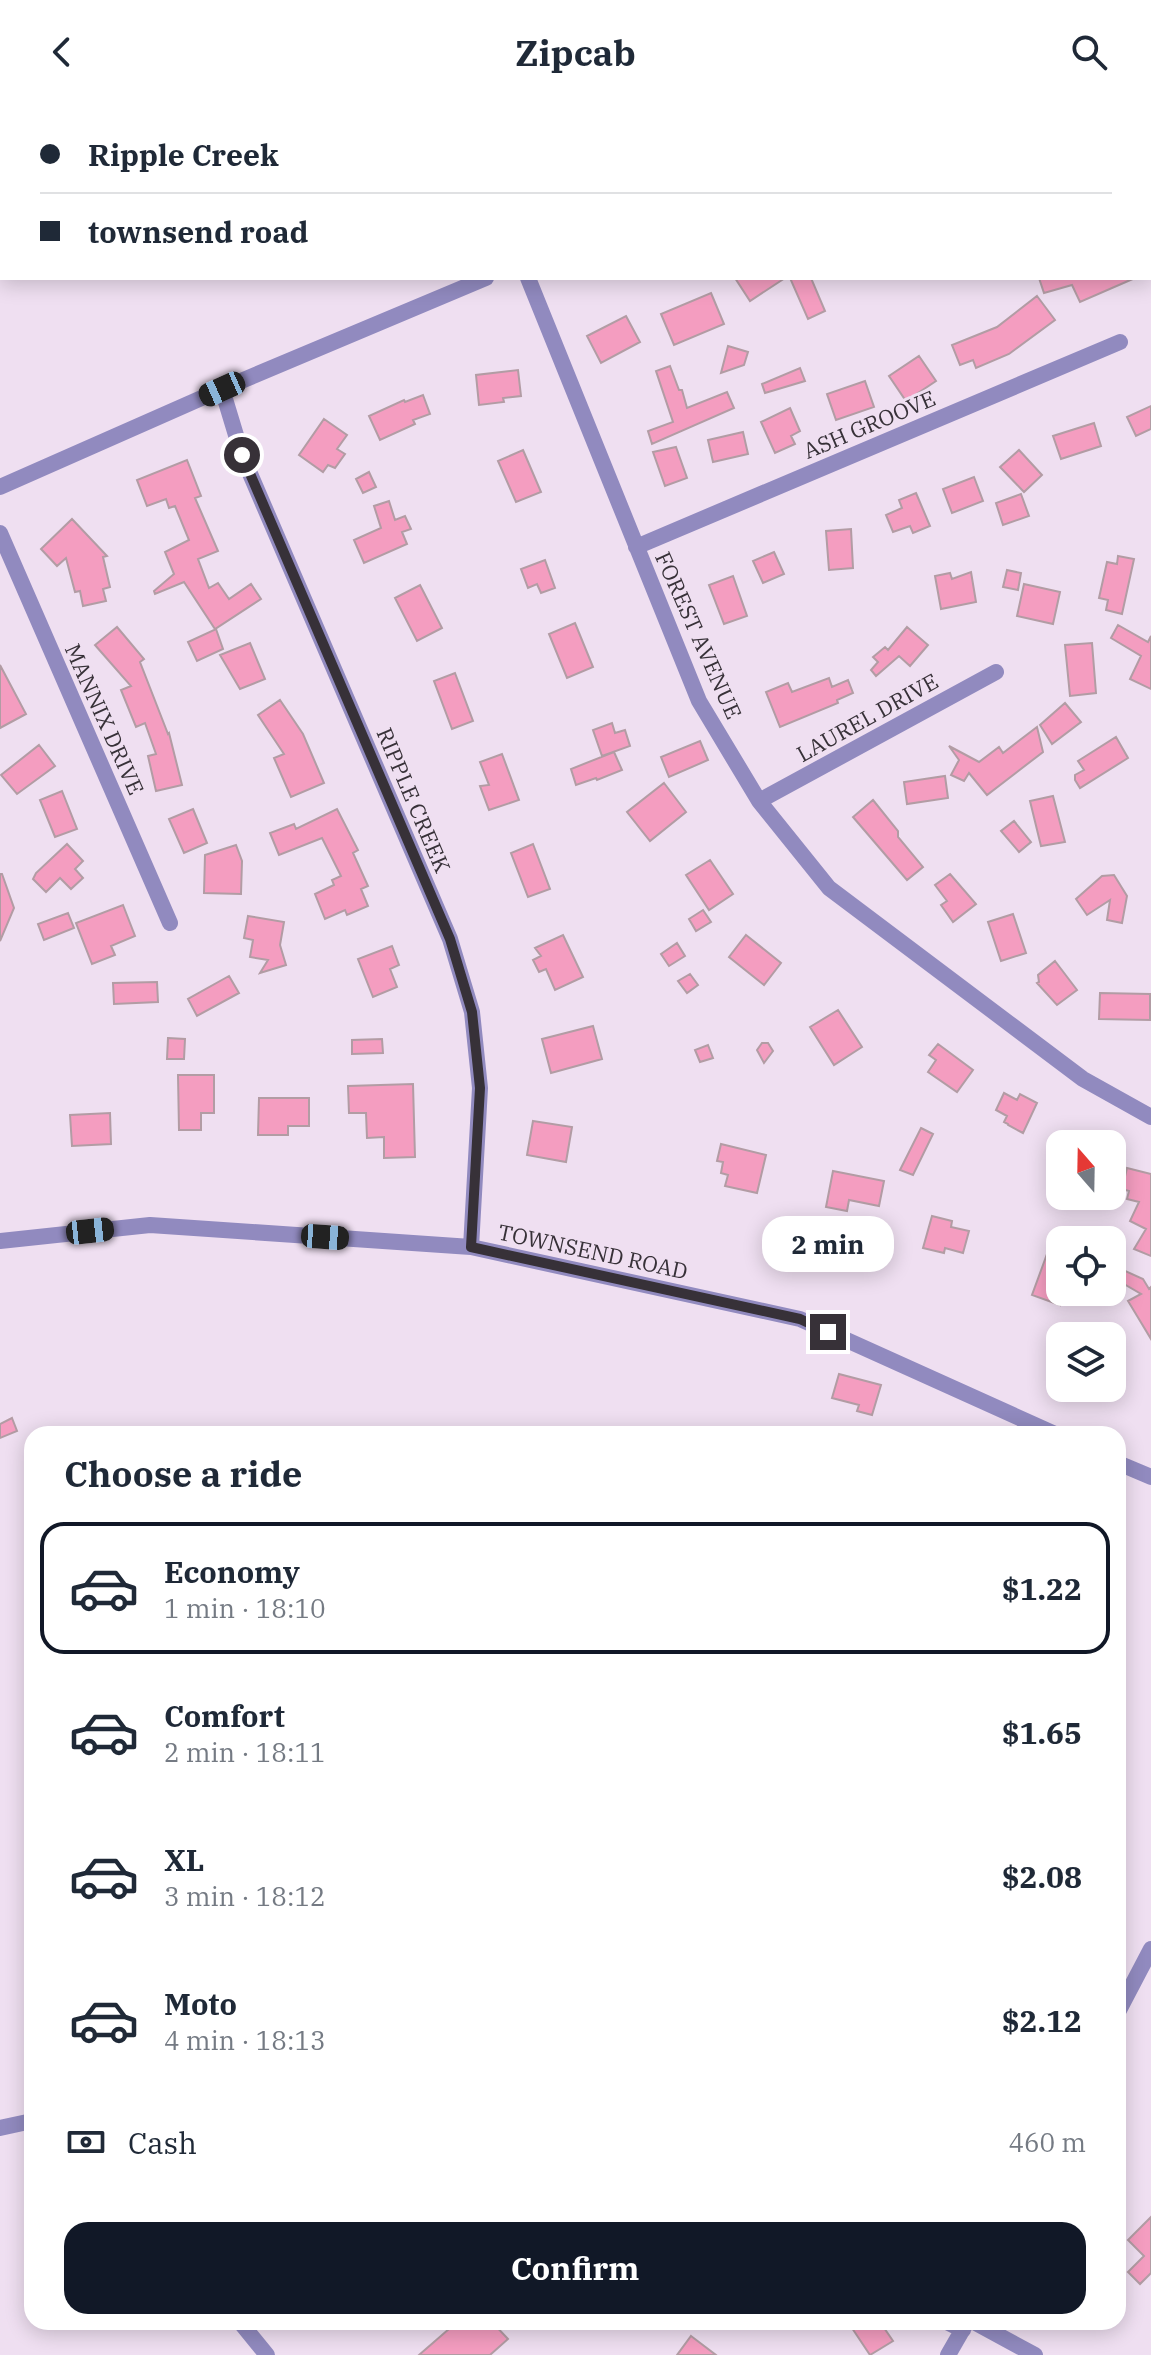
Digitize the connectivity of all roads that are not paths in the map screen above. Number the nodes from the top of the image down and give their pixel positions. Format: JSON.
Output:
{"nodes":[{"id":1,"x":481,"y":280,"type":"edge"},
{"id":2,"x":529,"y":280,"type":"edge"},
{"id":3,"x":1120,"y":342,"type":"dead end"},
{"id":4,"x":222,"y":389,"type":"junction"},
{"id":5,"x":0,"y":487,"type":"edge"},
{"id":6,"x":0,"y":533,"type":"edge"},
{"id":7,"x":636,"y":547,"type":"junction"},
{"id":8,"x":996,"y":672,"type":"dead end"},
{"id":9,"x":759,"y":801,"type":"junction"},
{"id":10,"x":170,"y":923,"type":"dead end"},
{"id":11,"x":1151,"y":1117,"type":"edge"},
{"id":12,"x":0,"y":1241,"type":"edge"},
{"id":13,"x":471,"y":1247,"type":"junction"},
{"id":14,"x":1037,"y":1426,"type":"edge"},
{"id":15,"x":1126,"y":1466,"type":"edge"},
{"id":16,"x":1151,"y":1477,"type":"edge"},
{"id":17,"x":1151,"y":1949,"type":"edge"},
{"id":18,"x":1126,"y":1997,"type":"edge"},
{"id":19,"x":24,"y":2123,"type":"edge"},
{"id":20,"x":0,"y":2128,"type":"edge"},
{"id":21,"x":247,"y":2330,"type":"edge"},
{"id":22,"x":965,"y":2330,"type":"edge"},
{"id":23,"x":979,"y":2330,"type":"edge"},
{"id":24,"x":267,"y":2355,"type":"edge"},
{"id":25,"x":948,"y":2355,"type":"edge"},
{"id":26,"x":1035,"y":2355,"type":"edge"}],
"edges":[{"from":1,"to":4,"type":"street"},
{"from":2,"to":7,"type":"street","name":"FOREST AVENUE"},
{"from":3,"to":7,"type":"street","name":"ASH GROOVE"},
{"from":4,"to":5,"type":"street"},
{"from":4,"to":13,"type":"street","name":"RIPPLE CREEK"},
{"from":6,"to":10,"type":"street","name":"MANNIX DRIVE"},
{"from":7,"to":9,"type":"street","name":"FOREST AVENUE"},
{"from":8,"to":9,"type":"street","name":"LAUREL DRIVE"},
{"from":9,"to":11,"type":"street","name":"FOREST AVENUE"},
{"from":12,"to":13,"type":"street","name":"TOWNSEND ROAD"},
{"from":13,"to":14,"type":"street","name":"TOWNSEND ROAD"},
{"from":15,"to":16,"type":"street"},
{"from":17,"to":18,"type":"street"},
{"from":19,"to":20,"type":"street"},
{"from":21,"to":24,"type":"street"},
{"from":22,"to":25,"type":"street"},
{"from":23,"to":26,"type":"street"}]}
